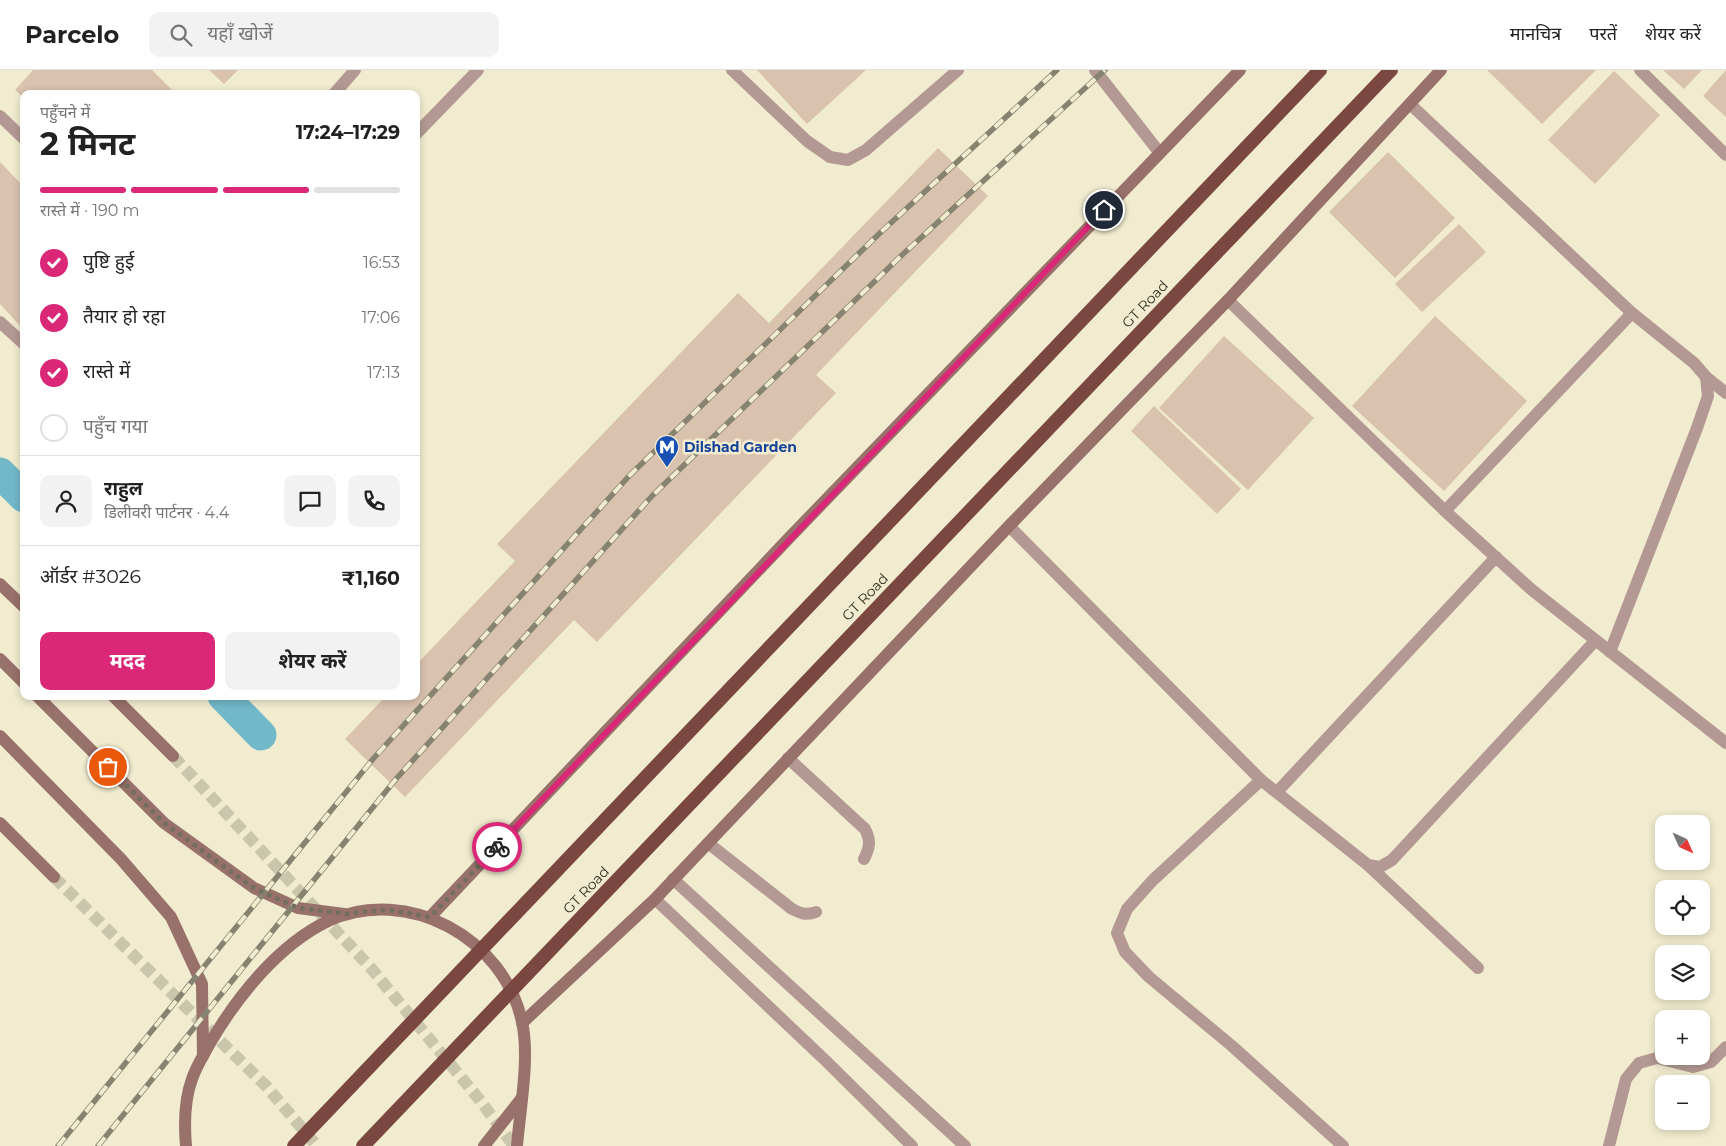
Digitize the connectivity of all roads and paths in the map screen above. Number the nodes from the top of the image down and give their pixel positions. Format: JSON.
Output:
{"nodes":[{"id":1,"x":356,"y":70,"type":"edge"},
{"id":2,"x":478,"y":70,"type":"edge"},
{"id":3,"x":732,"y":70,"type":"edge"},
{"id":4,"x":958,"y":70,"type":"edge"},
{"id":5,"x":1095,"y":70,"type":"edge"},
{"id":6,"x":1240,"y":70,"type":"edge"},
{"id":7,"x":1320,"y":70,"type":"edge"},
{"id":8,"x":1391,"y":70,"type":"edge"},
{"id":9,"x":1441,"y":70,"type":"edge"},
{"id":10,"x":1640,"y":70,"type":"edge"},
{"id":11,"x":338,"y":90,"type":"edge"},
{"id":12,"x":1410,"y":104,"type":"junction"},
{"id":13,"x":0,"y":116,"type":"edge"},
{"id":14,"x":420,"y":130,"type":"edge"},
{"id":15,"x":20,"y":135,"type":"edge"},
{"id":16,"x":1159,"y":152,"type":"junction"},
{"id":17,"x":1726,"y":154,"type":"edge"},
{"id":18,"x":1228,"y":300,"type":"junction"},
{"id":19,"x":1632,"y":313,"type":"junction"},
{"id":20,"x":0,"y":322,"type":"edge"},
{"id":21,"x":20,"y":340,"type":"edge"},
{"id":22,"x":1706,"y":377,"type":"junction"},
{"id":23,"x":1726,"y":393,"type":"edge"},
{"id":24,"x":1445,"y":511,"type":"junction"},
{"id":25,"x":1009,"y":526,"type":"junction"},
{"id":26,"x":1496,"y":557,"type":"junction"},
{"id":27,"x":0,"y":584,"type":"edge"},
{"id":28,"x":20,"y":604,"type":"edge"},
{"id":29,"x":1595,"y":641,"type":"junction"},
{"id":30,"x":1610,"y":652,"type":"junction"},
{"id":31,"x":0,"y":659,"type":"edge"},
{"id":32,"x":20,"y":679,"type":"edge"},
{"id":33,"x":41,"y":700,"type":"edge"},
{"id":34,"x":117,"y":700,"type":"edge"},
{"id":35,"x":0,"y":736,"type":"edge"},
{"id":36,"x":1726,"y":743,"type":"edge"},
{"id":37,"x":173,"y":756,"type":"tunnel mouth"},
{"id":38,"x":788,"y":758,"type":"junction"},
{"id":39,"x":1262,"y":780,"type":"junction"},
{"id":40,"x":1277,"y":792,"type":"junction"},
{"id":41,"x":0,"y":823,"type":"edge"},
{"id":42,"x":708,"y":843,"type":"junction"},
{"id":43,"x":864,"y":859,"type":"dead end"},
{"id":44,"x":1368,"y":866,"type":"junction"},
{"id":45,"x":54,"y":877,"type":"tunnel mouth"},
{"id":46,"x":673,"y":879,"type":"junction"},
{"id":47,"x":655,"y":898,"type":"junction"},
{"id":48,"x":816,"y":912,"type":"dead end"},
{"id":49,"x":348,"y":914,"type":"junction"},
{"id":50,"x":430,"y":917,"type":"junction"},
{"id":51,"x":1478,"y":968,"type":"dead end"},
{"id":52,"x":522,"y":1022,"type":"junction"},
{"id":53,"x":1726,"y":1047,"type":"edge"},
{"id":54,"x":203,"y":1056,"type":"junction"},
{"id":55,"x":521,"y":1099,"type":"junction"},
{"id":56,"x":186,"y":1146,"type":"edge"},
{"id":57,"x":294,"y":1146,"type":"edge"},
{"id":58,"x":364,"y":1146,"type":"edge"},
{"id":59,"x":484,"y":1146,"type":"edge"},
{"id":60,"x":517,"y":1146,"type":"edge"},
{"id":61,"x":912,"y":1146,"type":"edge"},
{"id":62,"x":965,"y":1146,"type":"edge"},
{"id":63,"x":1343,"y":1146,"type":"edge"},
{"id":64,"x":1609,"y":1146,"type":"edge"}],
"edges":[{"from":1,"to":11,"type":"street"},
{"from":2,"to":14,"type":"street"},
{"from":3,"to":4,"type":"street"},
{"from":5,"to":16,"type":"street"},
{"from":6,"to":16,"type":"main road"},
{"from":7,"to":57,"type":"highway","bridge":true},
{"from":8,"to":58,"type":"highway","name":"GT Road","bridge":true},
{"from":9,"to":12,"type":"main road"},
{"from":10,"to":17,"type":"street"},
{"from":12,"to":18,"type":"main road"},
{"from":12,"to":19,"type":"street"},
{"from":13,"to":15,"type":"street"},
{"from":16,"to":50,"type":"main road"},
{"from":18,"to":24,"type":"street"},
{"from":18,"to":25,"type":"main road"},
{"from":19,"to":22,"type":"street"},
{"from":19,"to":24,"type":"street"},
{"from":20,"to":21,"type":"street"},
{"from":22,"to":23,"type":"street"},
{"from":22,"to":30,"type":"street"},
{"from":24,"to":26,"type":"street"},
{"from":25,"to":38,"type":"main road"},
{"from":25,"to":39,"type":"street"},
{"from":26,"to":29,"type":"street"},
{"from":26,"to":40,"type":"street"},
{"from":27,"to":28,"type":"main road"},
{"from":29,"to":30,"type":"street"},
{"from":29,"to":44,"type":"street"},
{"from":30,"to":36,"type":"street"},
{"from":31,"to":32,"type":"main road"},
{"from":33,"to":49,"type":"main road"},
{"from":34,"to":37,"type":"main road"},
{"from":35,"to":54,"type":"main road"},
{"from":38,"to":42,"type":"main road"},
{"from":38,"to":43,"type":"street"},
{"from":39,"to":40,"type":"street"},
{"from":39,"to":63,"type":"street"},
{"from":40,"to":44,"type":"street"},
{"from":41,"to":45,"type":"main road"},
{"from":42,"to":46,"type":"main road"},
{"from":42,"to":48,"type":"street"},
{"from":44,"to":51,"type":"street"},
{"from":46,"to":47,"type":"main road"},
{"from":46,"to":62,"type":"street"},
{"from":47,"to":52,"type":"main road"},
{"from":47,"to":61,"type":"street"},
{"from":49,"to":50,"type":"main road"},
{"from":49,"to":54,"type":"main road"},
{"from":50,"to":52,"type":"main road"},
{"from":52,"to":55,"type":"main road"},
{"from":53,"to":64,"type":"street"},
{"from":54,"to":56,"type":"main road"},
{"from":55,"to":59,"type":"main road"},
{"from":55,"to":60,"type":"main road"}]}
